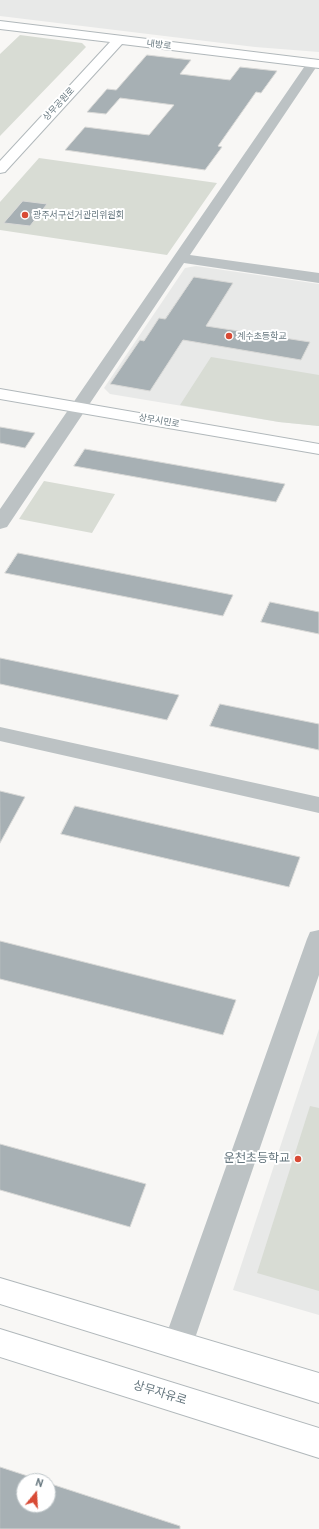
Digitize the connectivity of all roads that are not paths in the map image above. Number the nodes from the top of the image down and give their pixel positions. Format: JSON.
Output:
{"nodes":[{"id":1,"x":0,"y":25,"type":"edge"},
{"id":2,"x":119,"y":40,"type":"junction"},
{"id":3,"x":316,"y":63,"type":"edge"},
{"id":4,"x":0,"y":169,"type":"edge"},
{"id":5,"x":181,"y":258,"type":"junction"},
{"id":6,"x":319,"y":278,"type":"edge"},
{"id":7,"x":0,"y":394,"type":"edge"},
{"id":8,"x":79,"y":408,"type":"junction"},
{"id":9,"x":319,"y":449,"type":"edge"},
{"id":10,"x":0,"y":523,"type":"edge"},
{"id":11,"x":0,"y":734,"type":"edge"},
{"id":12,"x":319,"y":805,"type":"edge"},
{"id":13,"x":319,"y":939,"type":"edge"},
{"id":14,"x":0,"y":1291,"type":"edge"},
{"id":15,"x":0,"y":1343,"type":"edge"},
{"id":16,"x":178,"y":1344,"type":"junction"},
{"id":17,"x":319,"y":1388,"type":"edge"},
{"id":18,"x":319,"y":1443,"type":"edge"}],
"edges":[{"from":1,"to":2,"type":"street","name":"내방로"},
{"from":2,"to":3,"type":"street","name":"내방로"},
{"from":2,"to":4,"type":"street","name":"상무공원로"},
{"from":3,"to":5,"type":"street"},
{"from":5,"to":6,"type":"street"},
{"from":5,"to":8,"type":"street"},
{"from":7,"to":8,"type":"street","name":"상무시민로"},
{"from":8,"to":9,"type":"street","name":"상무시민로"},
{"from":8,"to":10,"type":"street"},
{"from":11,"to":12,"type":"street"},
{"from":13,"to":16,"type":"street"},
{"from":14,"to":16,"type":"street"},
{"from":15,"to":18,"type":"street","name":"상무자유로"},
{"from":16,"to":17,"type":"street"}]}
